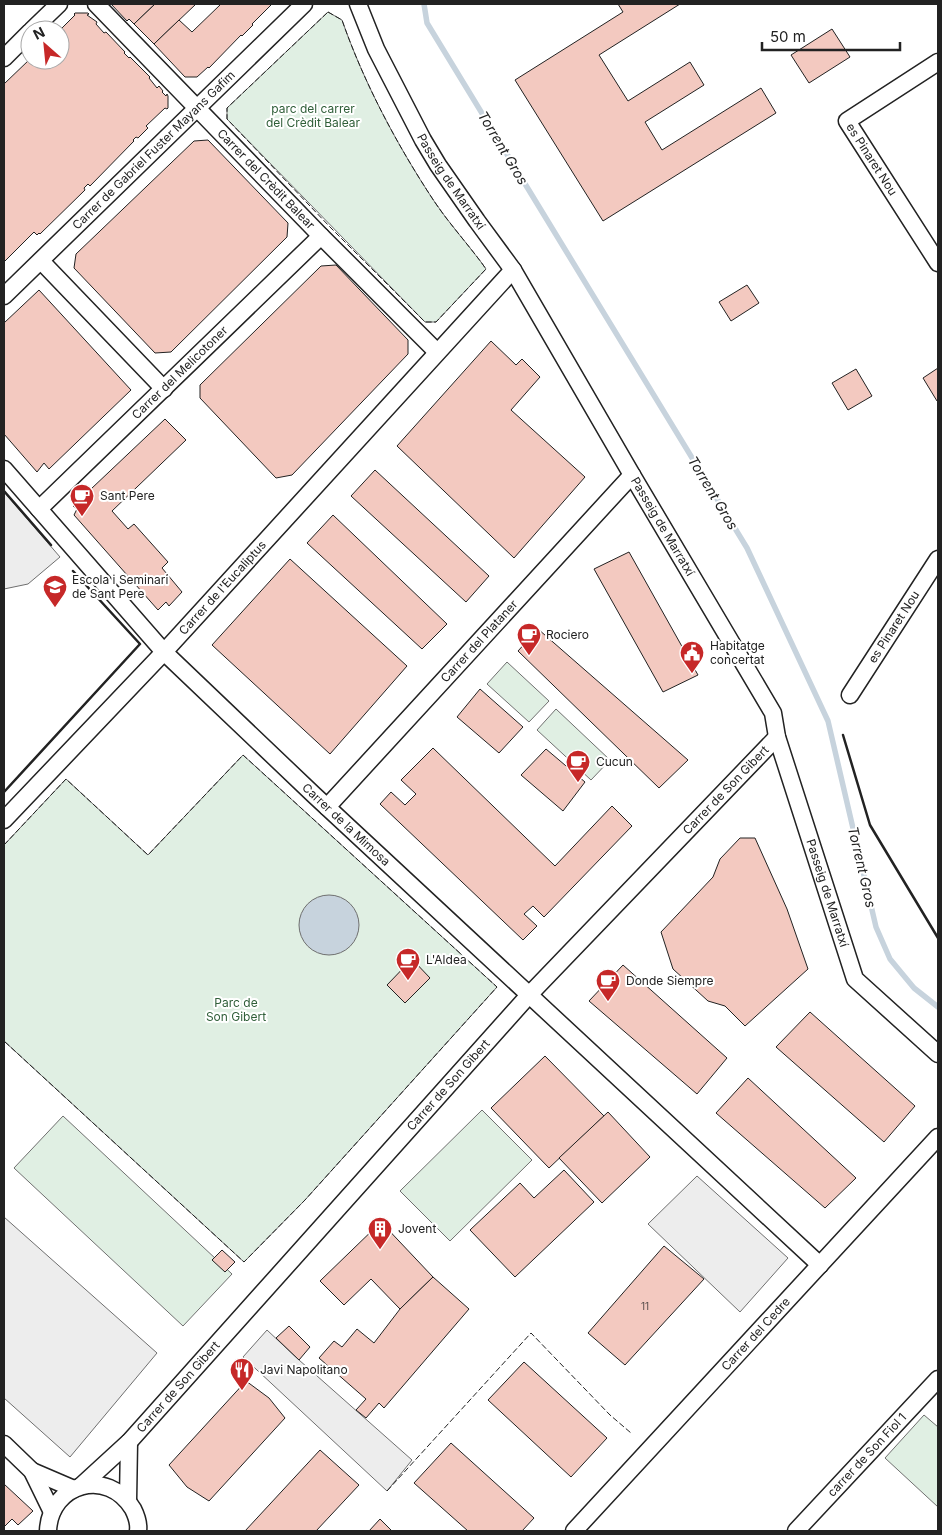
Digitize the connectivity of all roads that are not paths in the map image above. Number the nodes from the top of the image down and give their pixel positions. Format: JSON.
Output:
{"nodes":[{"id":1,"x":58,"y":4,"type":"edge"},
{"id":2,"x":96,"y":4,"type":"edge"},
{"id":3,"x":304,"y":4,"type":"edge"},
{"id":4,"x":358,"y":4,"type":"edge"},
{"id":5,"x":42,"y":20,"type":"edge"},
{"id":6,"x":20,"y":42,"type":"edge"},
{"id":7,"x":4,"y":58,"type":"edge"},
{"id":8,"x":938,"y":62,"type":"edge"},
{"id":9,"x":197,"y":107,"type":"junction"},
{"id":10,"x":321,"y":236,"type":"junction"},
{"id":11,"x":41,"y":261,"type":"junction"},
{"id":12,"x":938,"y":262,"type":"edge"},
{"id":13,"x":513,"y":270,"type":"junction"},
{"id":14,"x":4,"y":296,"type":"edge"},
{"id":15,"x":437,"y":352,"type":"junction"},
{"id":16,"x":164,"y":388,"type":"junction"},
{"id":17,"x":4,"y":469,"type":"edge"},
{"id":18,"x":632,"y":476,"type":"junction"},
{"id":19,"x":39,"y":509,"type":"junction"},
{"id":20,"x":938,"y":559,"type":"edge"},
{"id":21,"x":164,"y":652,"type":"junction"},
{"id":22,"x":850,"y":695,"type":"dead end"},
{"id":23,"x":777,"y":737,"type":"junction"},
{"id":24,"x":327,"y":807,"type":"junction"},
{"id":25,"x":4,"y":820,"type":"edge"},
{"id":26,"x":529,"y":995,"type":"junction"},
{"id":27,"x":938,"y":1054,"type":"edge"},
{"id":28,"x":938,"y":1137,"type":"edge"},
{"id":29,"x":820,"y":1265,"type":"junction"},
{"id":30,"x":938,"y":1378,"type":"edge"},
{"id":31,"x":129,"y":1442,"type":"junction"},
{"id":32,"x":4,"y":1444,"type":"edge"},
{"id":33,"x":32,"y":1471,"type":"junction"},
{"id":34,"x":78,"y":1487,"type":"junction"},
{"id":35,"x":128,"y":1500,"type":"junction"},
{"id":36,"x":52,"y":1512,"type":"junction"},
{"id":37,"x":48,"y":1531,"type":"edge"},
{"id":38,"x":138,"y":1531,"type":"edge"},
{"id":39,"x":574,"y":1531,"type":"edge"},
{"id":40,"x":796,"y":1531,"type":"edge"}],
"edges":[{"from":1,"to":5,"type":"street"},
{"from":2,"to":9,"type":"street","name":"Carrer del Crèdit Balear"},
{"from":3,"to":9,"type":"street","name":"Carrer de Gabriel Fuster Mayans Gafim"},
{"from":4,"to":13,"type":"street","name":"Passeig de Marratxí"},
{"from":6,"to":7,"type":"street"},
{"from":8,"to":12,"type":"street","name":"es Pinaret Nou"},
{"from":9,"to":10,"type":"street","name":"Carrer del Crèdit Balear"},
{"from":9,"to":11,"type":"street","name":"Carrer de Gabriel Fuster Mayans Gafim"},
{"from":10,"to":15,"type":"street","name":"Carrer del Crèdit Balear"},
{"from":10,"to":16,"type":"street","name":"Carrer del Melicotoner"},
{"from":11,"to":14,"type":"street","name":"Carrer de Gabriel Fuster Mayans Gafim"},
{"from":11,"to":16,"type":"street"},
{"from":13,"to":15,"type":"street","name":"Carrer de l'Eucaliptus"},
{"from":13,"to":18,"type":"street","name":"Passeig de Marratxí"},
{"from":15,"to":21,"type":"street","name":"Carrer de l'Eucaliptus"},
{"from":16,"to":19,"type":"street","name":"Carrer del Melicotoner"},
{"from":17,"to":19,"type":"street","name":"Carrer de la Mimosa"},
{"from":18,"to":23,"type":"street","name":"Passeig de Marratxí"},
{"from":18,"to":24,"type":"street","name":"Carrer del Plataner"},
{"from":19,"to":21,"type":"street","name":"Carrer de la Mimosa"},
{"from":20,"to":22,"type":"street","name":"es Pinaret Nou"},
{"from":21,"to":24,"type":"street","name":"Carrer de la Mimosa"},
{"from":21,"to":25,"type":"street","name":"Carrer de l'Eucaliptus"},
{"from":23,"to":26,"type":"street","name":"Carrer de Son Gibert"},
{"from":23,"to":27,"type":"street","name":"Passeig de Marratxí"},
{"from":24,"to":26,"type":"street","name":"Carrer de la Mimosa"},
{"from":26,"to":29,"type":"street","name":"Carrer de la Mimosa"},
{"from":26,"to":31,"type":"street","name":"Carrer de Son Gibert"},
{"from":28,"to":29,"type":"street","name":"Carrer del Cedre"},
{"from":29,"to":39,"type":"street","name":"Carrer del Cedre"},
{"from":30,"to":40,"type":"street","name":"carrer de Son Fiol 1"},
{"from":31,"to":34,"type":"street","name":"Carrer de Son Gibert"},
{"from":31,"to":35,"type":"street","name":"Carrer de Son Gibert"},
{"from":32,"to":33,"type":"street"},
{"from":33,"to":34,"type":"street"},
{"from":33,"to":36,"type":"street"},
{"from":34,"to":35,"type":"street"},
{"from":34,"to":36,"type":"street","name":"Carrer de Son Gibert"},
{"from":35,"to":38,"type":"street"},
{"from":36,"to":37,"type":"street"}]}
